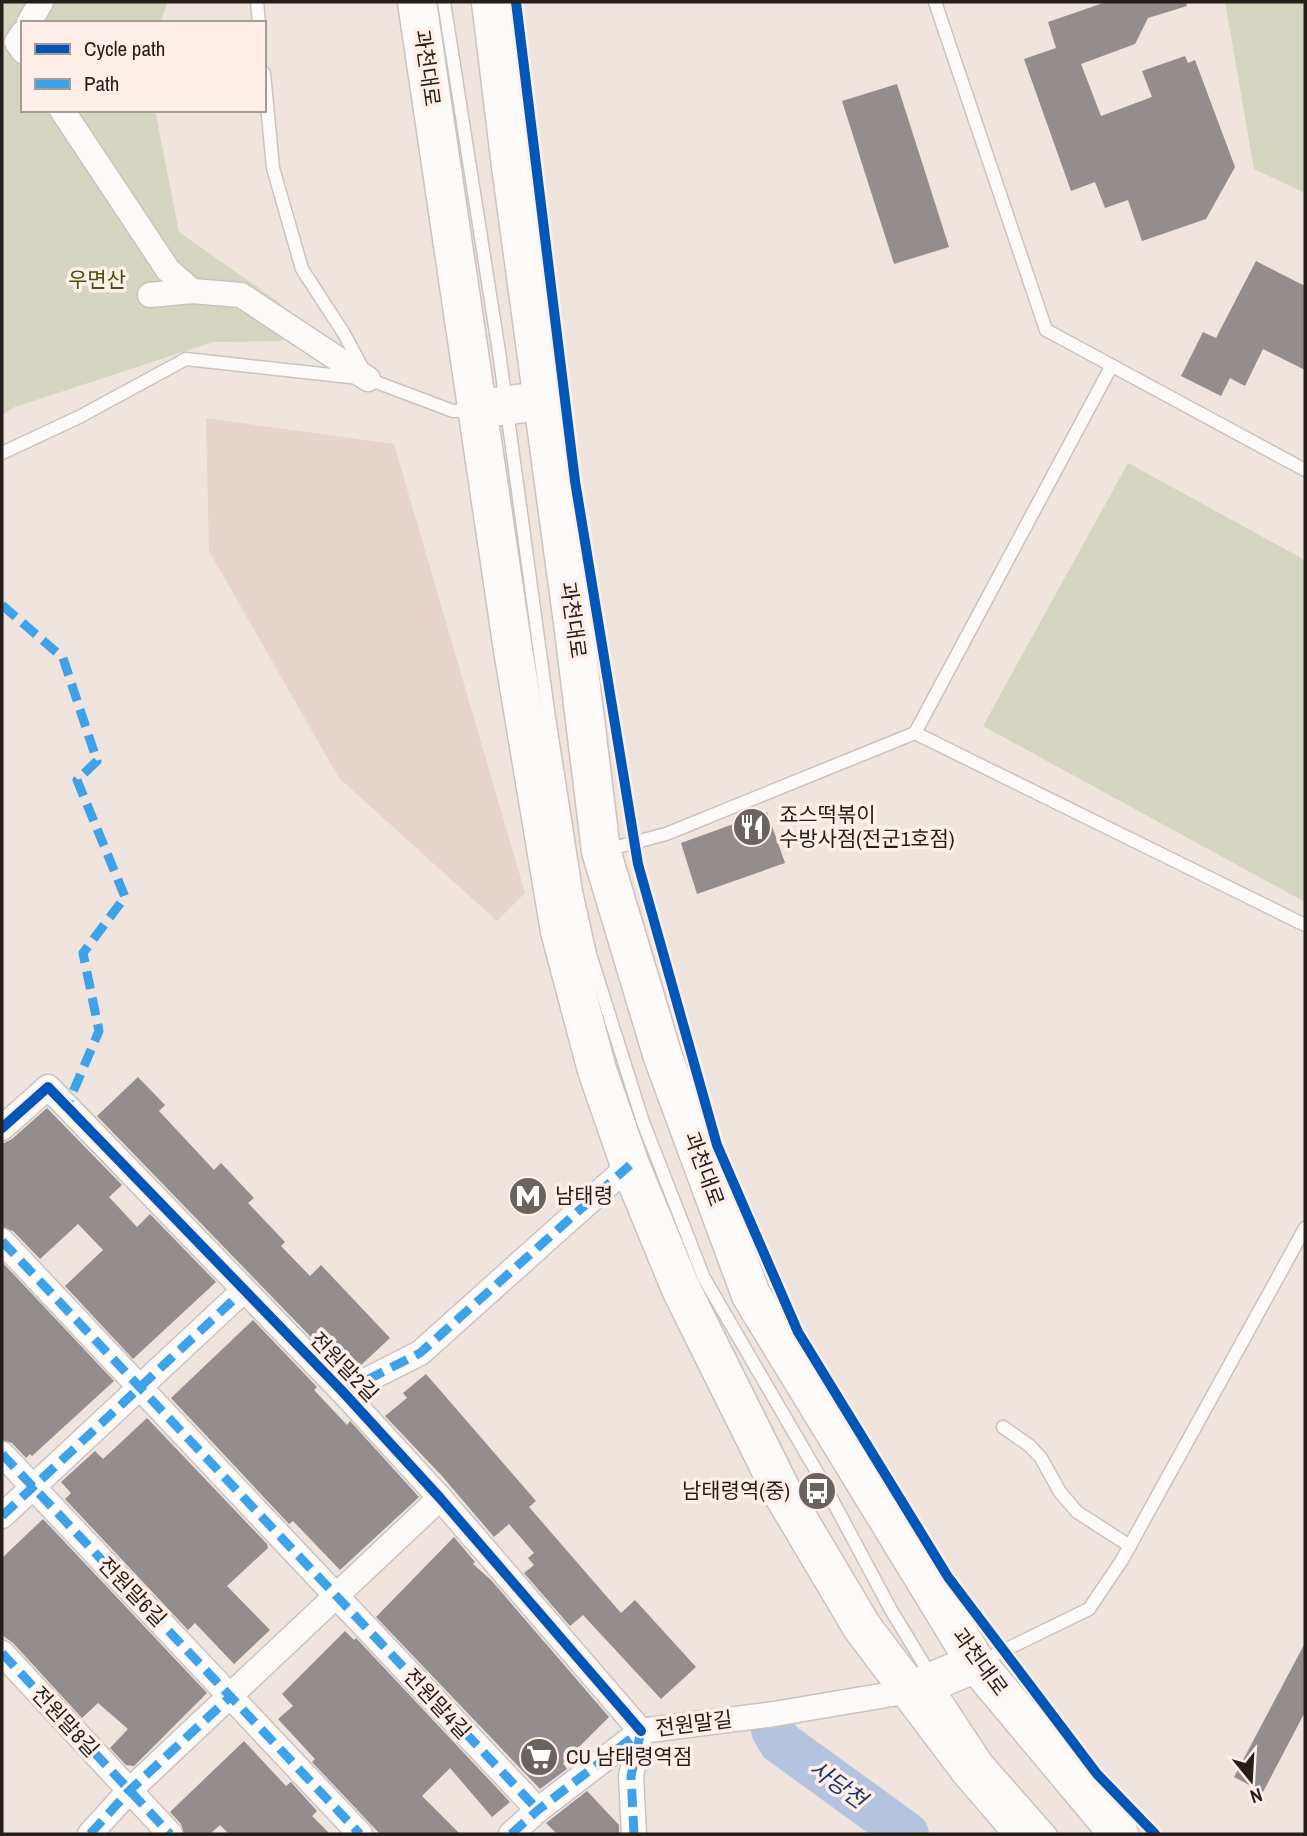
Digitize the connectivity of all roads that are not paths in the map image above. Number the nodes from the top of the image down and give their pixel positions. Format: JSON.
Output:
{"nodes":[{"id":1,"x":41,"y":2,"type":"edge"},
{"id":2,"x":257,"y":2,"type":"edge"},
{"id":3,"x":417,"y":2,"type":"edge"},
{"id":4,"x":444,"y":2,"type":"edge"},
{"id":5,"x":492,"y":2,"type":"edge"},
{"id":6,"x":935,"y":2,"type":"edge"},
{"id":7,"x":30,"y":21,"type":"edge"},
{"id":8,"x":259,"y":21,"type":"edge"},
{"id":9,"x":266,"y":92,"type":"edge"},
{"id":10,"x":63,"y":112,"type":"edge"},
{"id":11,"x":192,"y":291,"type":"junction"},
{"id":12,"x":150,"y":295,"type":"dead end"},
{"id":13,"x":1111,"y":367,"type":"junction"},
{"id":14,"x":369,"y":379,"type":"junction"},
{"id":15,"x":542,"y":401,"type":"junction"},
{"id":16,"x":490,"y":407,"type":"junction"},
{"id":17,"x":2,"y":453,"type":"edge"},
{"id":18,"x":1305,"y":470,"type":"edge"},
{"id":19,"x":915,"y":733,"type":"junction"},
{"id":20,"x":601,"y":851,"type":"junction"},
{"id":21,"x":1305,"y":925,"type":"edge"},
{"id":22,"x":2,"y":1128,"type":"edge"},
{"id":23,"x":630,"y":1165,"type":"junction"},
{"id":24,"x":1305,"y":1228,"type":"edge"},
{"id":25,"x":2,"y":1241,"type":"edge"},
{"id":26,"x":244,"y":1290,"type":"junction"},
{"id":27,"x":139,"y":1388,"type":"junction"},
{"id":28,"x":343,"y":1392,"type":"junction"},
{"id":29,"x":1003,"y":1427,"type":"dead end"},
{"id":30,"x":2,"y":1454,"type":"edge"},
{"id":31,"x":33,"y":1488,"type":"junction"},
{"id":32,"x":440,"y":1498,"type":"junction"},
{"id":33,"x":2,"y":1516,"type":"edge"},
{"id":34,"x":1130,"y":1546,"type":"junction"},
{"id":35,"x":335,"y":1597,"type":"junction"},
{"id":36,"x":2,"y":1653,"type":"edge"},
{"id":37,"x":976,"y":1663,"type":"junction"},
{"id":38,"x":922,"y":1686,"type":"junction"},
{"id":39,"x":230,"y":1696,"type":"junction"},
{"id":40,"x":642,"y":1731,"type":"junction"},
{"id":41,"x":129,"y":1791,"type":"junction"},
{"id":42,"x":538,"y":1810,"type":"junction"},
{"id":43,"x":90,"y":1834,"type":"edge"},
{"id":44,"x":170,"y":1834,"type":"edge"},
{"id":45,"x":360,"y":1834,"type":"edge"},
{"id":46,"x":511,"y":1834,"type":"edge"},
{"id":47,"x":634,"y":1834,"type":"edge"},
{"id":48,"x":1025,"y":1834,"type":"edge"},
{"id":49,"x":1051,"y":1834,"type":"edge"},
{"id":50,"x":1119,"y":1834,"type":"edge"}],
"edges":[{"from":1,"to":7,"type":"street"},
{"from":2,"to":8,"type":"lane"},
{"from":3,"to":16,"type":"main road","name":"과천대로"},
{"from":4,"to":16,"type":"lane"},
{"from":5,"to":15,"type":"main road","name":"과천대로"},
{"from":6,"to":13,"type":"lane"},
{"from":9,"to":14,"type":"lane"},
{"from":10,"to":11,"type":"street"},
{"from":11,"to":12,"type":"street"},
{"from":11,"to":14,"type":"street"},
{"from":13,"to":18,"type":"lane"},
{"from":13,"to":19,"type":"lane"},
{"from":14,"to":16,"type":"lane"},
{"from":14,"to":17,"type":"lane"},
{"from":15,"to":16,"type":"main road"},
{"from":15,"to":20,"type":"main road","name":"과천대로"},
{"from":16,"to":23,"type":"main road","name":"과천대로"},
{"from":16,"to":38,"type":"lane"},
{"from":19,"to":20,"type":"lane"},
{"from":19,"to":21,"type":"lane"},
{"from":20,"to":37,"type":"main road","name":"과천대로"},
{"from":22,"to":26,"type":"street","name":"전원말2길"},
{"from":23,"to":28,"type":"street"},
{"from":23,"to":38,"type":"main road","name":"과천대로"},
{"from":24,"to":34,"type":"lane"},
{"from":25,"to":27,"type":"street","name":"전원말4길"},
{"from":26,"to":27,"type":"street"},
{"from":26,"to":28,"type":"street","name":"전원말2길"},
{"from":27,"to":31,"type":"street"},
{"from":27,"to":35,"type":"street","name":"전원말4길"},
{"from":28,"to":32,"type":"street","name":"전원말2길"},
{"from":29,"to":34,"type":"lane"},
{"from":30,"to":31,"type":"street","name":"전원말6길"},
{"from":31,"to":33,"type":"street"},
{"from":31,"to":39,"type":"street","name":"전원말6길"},
{"from":32,"to":35,"type":"street"},
{"from":32,"to":40,"type":"street","name":"전원말2길"},
{"from":34,"to":37,"type":"lane"},
{"from":35,"to":39,"type":"street"},
{"from":35,"to":42,"type":"street","name":"전원말4길"},
{"from":36,"to":41,"type":"street","name":"전원말8길"},
{"from":37,"to":38,"type":"main road"},
{"from":37,"to":50,"type":"main road","name":"과천대로"},
{"from":38,"to":40,"type":"street","name":"전원말길"},
{"from":38,"to":48,"type":"main road","name":"과천대로"},
{"from":38,"to":49,"type":"lane"},
{"from":39,"to":41,"type":"street"},
{"from":39,"to":45,"type":"street","name":"전원말6길"},
{"from":40,"to":42,"type":"street","name":"전원말길"},
{"from":40,"to":47,"type":"street"},
{"from":41,"to":43,"type":"street"},
{"from":41,"to":44,"type":"street","name":"전원말8길"},
{"from":42,"to":46,"type":"street","name":"전원말길"}]}
